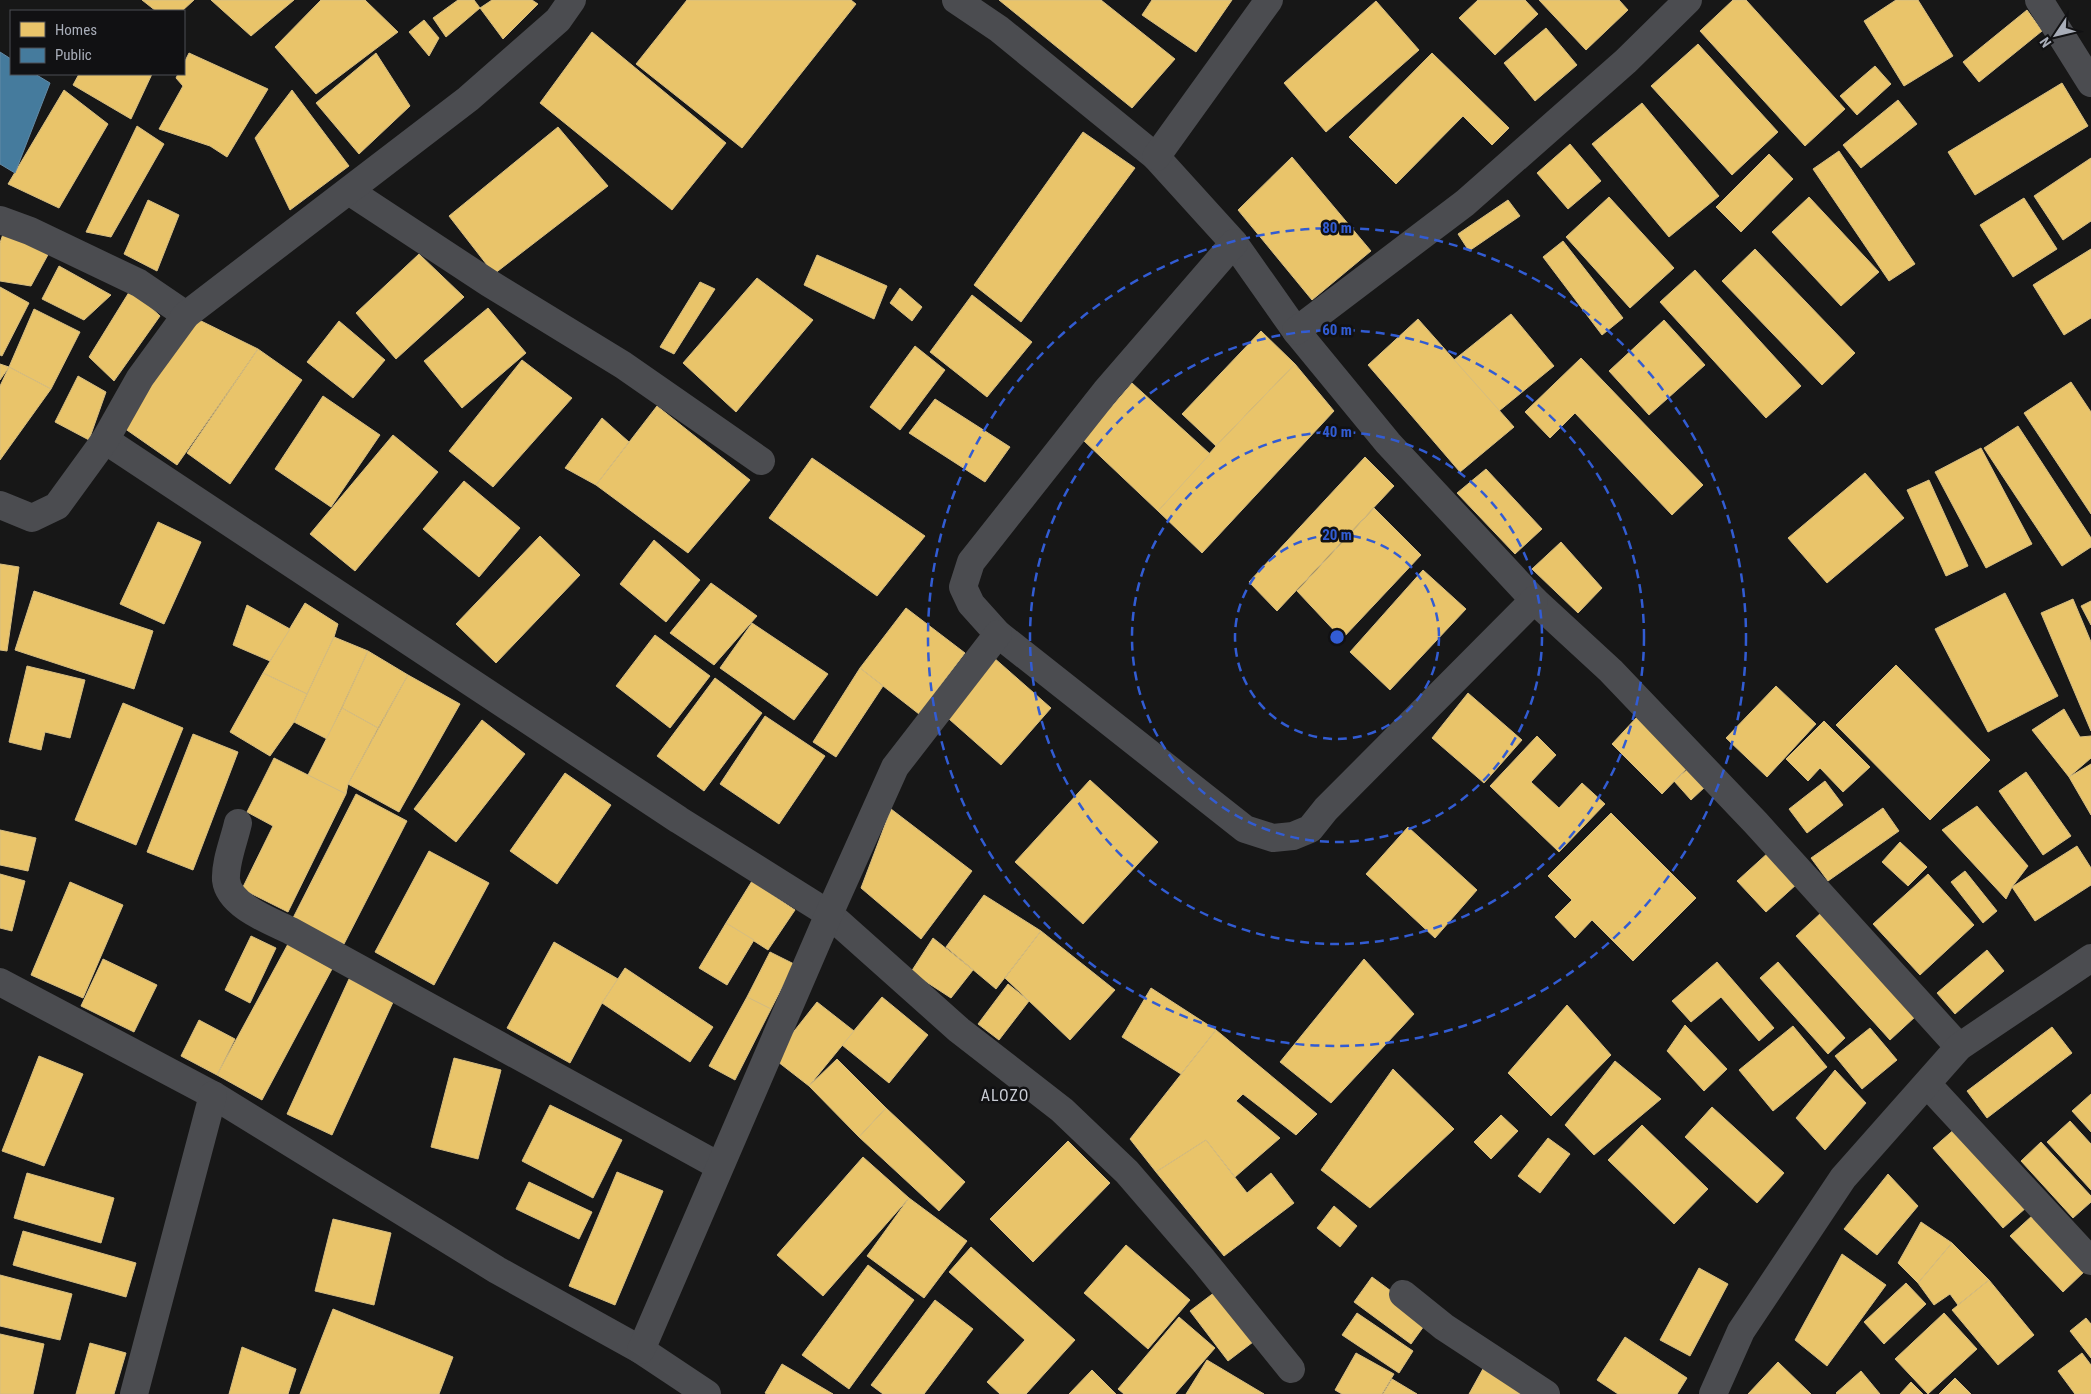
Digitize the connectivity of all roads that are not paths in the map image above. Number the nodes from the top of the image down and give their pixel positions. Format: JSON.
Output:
{"nodes":[{"id":1,"x":956,"y":0,"type":"edge"},
{"id":2,"x":1269,"y":0,"type":"edge"},
{"id":3,"x":1688,"y":0,"type":"edge"},
{"id":4,"x":2039,"y":0,"type":"edge"},
{"id":5,"x":558,"y":7,"type":"edge"},
{"id":6,"x":2091,"y":83,"type":"edge"},
{"id":7,"x":1156,"y":157,"type":"junction"},
{"id":8,"x":349,"y":191,"type":"junction"},
{"id":9,"x":0,"y":220,"type":"edge"},
{"id":10,"x":1234,"y":243,"type":"junction"},
{"id":11,"x":186,"y":315,"type":"junction"},
{"id":12,"x":1296,"y":331,"type":"junction"},
{"id":13,"x":105,"y":440,"type":"junction"},
{"id":14,"x":761,"y":461,"type":"dead end"},
{"id":15,"x":0,"y":505,"type":"edge"},
{"id":16,"x":1534,"y":600,"type":"junction"},
{"id":17,"x":998,"y":634,"type":"junction"},
{"id":18,"x":238,"y":823,"type":"dead end"},
{"id":19,"x":829,"y":914,"type":"junction"},
{"id":20,"x":2091,"y":958,"type":"edge"},
{"id":21,"x":0,"y":982,"type":"edge"},
{"id":22,"x":1958,"y":1047,"type":"junction"},
{"id":23,"x":1927,"y":1084,"type":"junction"},
{"id":24,"x":213,"y":1095,"type":"junction"},
{"id":25,"x":719,"y":1166,"type":"junction"},
{"id":26,"x":2091,"y":1262,"type":"edge"},
{"id":27,"x":1403,"y":1294,"type":"dead end"},
{"id":28,"x":641,"y":1350,"type":"junction"},
{"id":29,"x":1291,"y":1369,"type":"dead end"},
{"id":30,"x":134,"y":1394,"type":"edge"},
{"id":31,"x":707,"y":1394,"type":"edge"},
{"id":32,"x":1546,"y":1394,"type":"edge"},
{"id":33,"x":1713,"y":1394,"type":"edge"}],
"edges":[{"from":1,"to":7,"type":"street"},
{"from":2,"to":7,"type":"street"},
{"from":3,"to":12,"type":"street"},
{"from":4,"to":6,"type":"street"},
{"from":5,"to":8,"type":"street"},
{"from":7,"to":10,"type":"street"},
{"from":8,"to":11,"type":"street"},
{"from":8,"to":14,"type":"street"},
{"from":9,"to":11,"type":"street"},
{"from":10,"to":12,"type":"street"},
{"from":10,"to":17,"type":"street"},
{"from":11,"to":13,"type":"street"},
{"from":12,"to":16,"type":"street"},
{"from":13,"to":15,"type":"street"},
{"from":13,"to":19,"type":"street"},
{"from":16,"to":17,"type":"street"},
{"from":16,"to":22,"type":"street"},
{"from":17,"to":19,"type":"street"},
{"from":18,"to":25,"type":"street"},
{"from":19,"to":25,"type":"street"},
{"from":19,"to":29,"type":"street"},
{"from":20,"to":22,"type":"street"},
{"from":21,"to":24,"type":"street"},
{"from":22,"to":23,"type":"street"},
{"from":23,"to":26,"type":"street"},
{"from":23,"to":33,"type":"street"},
{"from":24,"to":28,"type":"street"},
{"from":24,"to":30,"type":"street"},
{"from":25,"to":28,"type":"street"},
{"from":27,"to":32,"type":"street"},
{"from":28,"to":31,"type":"street"}]}
